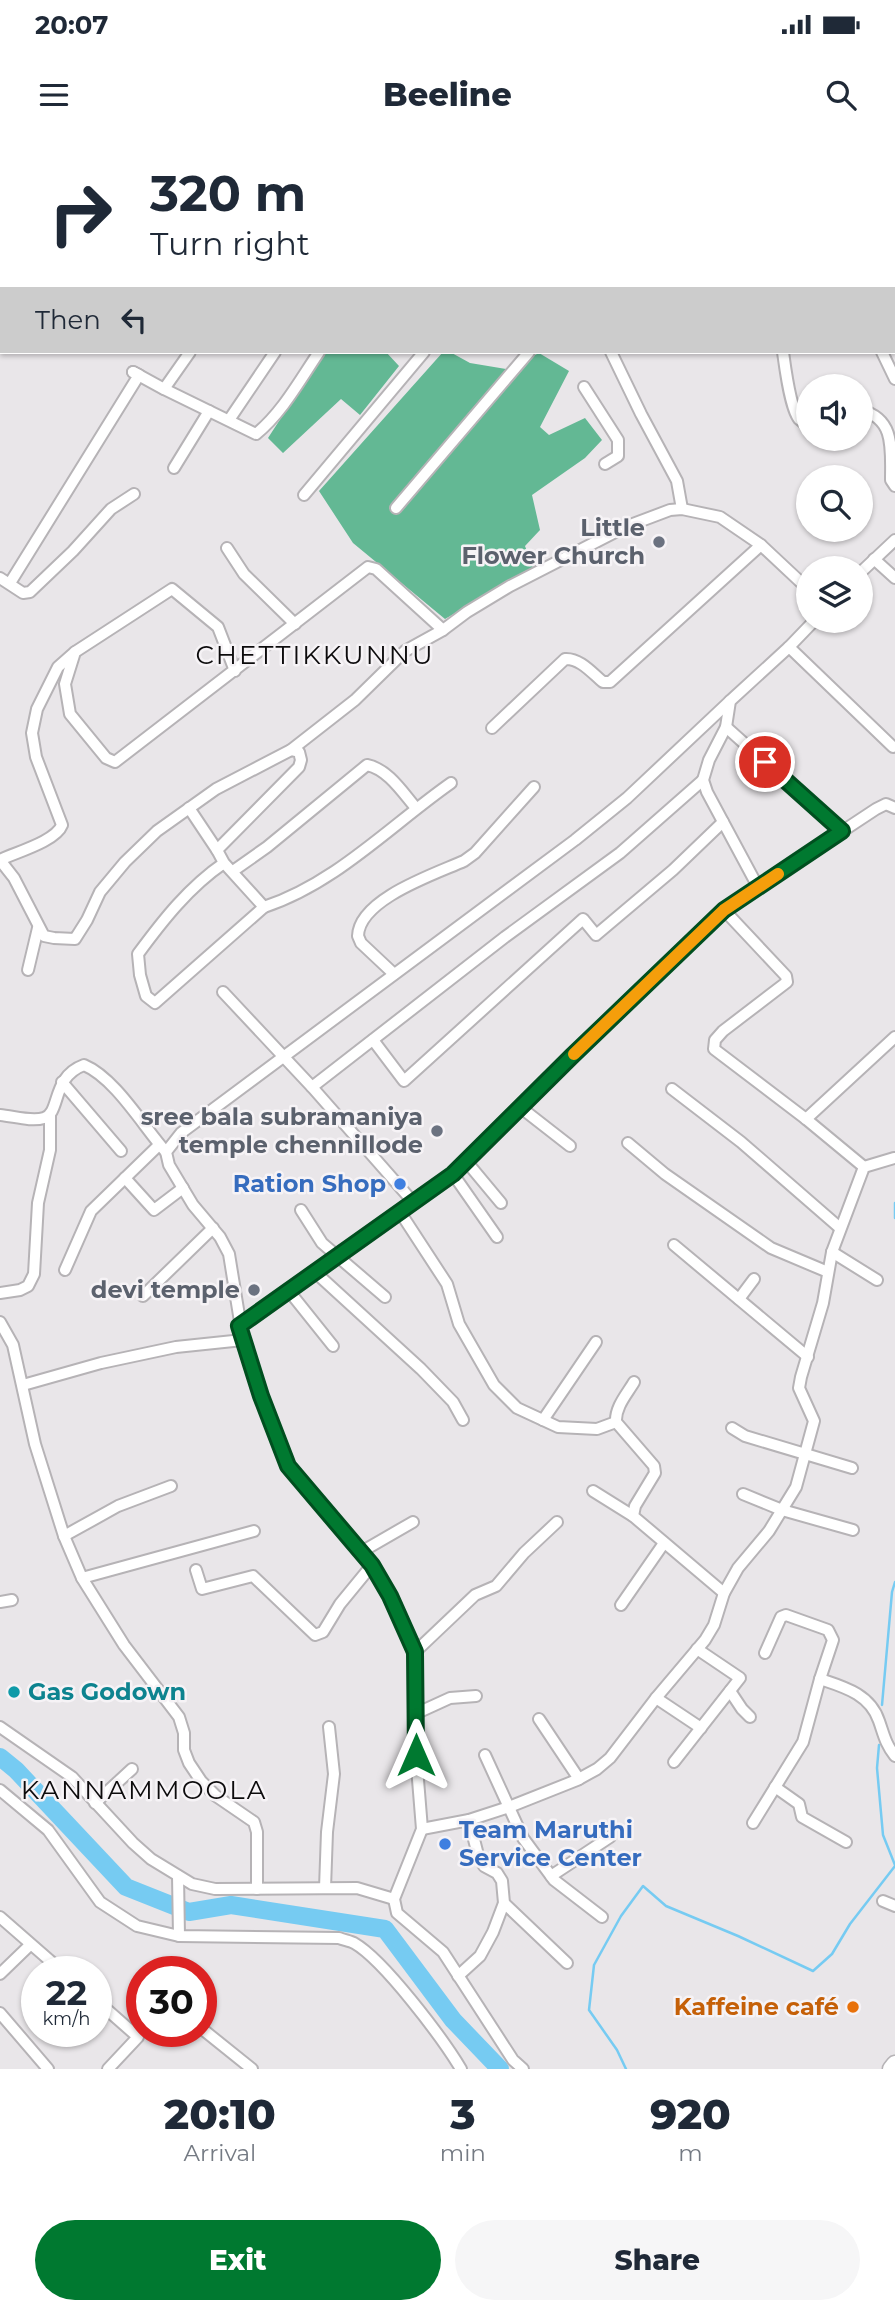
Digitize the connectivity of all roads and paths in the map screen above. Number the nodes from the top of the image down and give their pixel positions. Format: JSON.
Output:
{"nodes":[{"id":1,"x":189,"y":354,"type":"edge"},
{"id":2,"x":274,"y":354,"type":"edge"},
{"id":3,"x":317,"y":354,"type":"edge"},
{"id":4,"x":422,"y":354,"type":"edge"},
{"id":5,"x":527,"y":354,"type":"edge"},
{"id":6,"x":612,"y":354,"type":"edge"},
{"id":7,"x":783,"y":354,"type":"edge"},
{"id":8,"x":884,"y":354,"type":"edge"},
{"id":9,"x":895,"y":379,"type":"edge"},
{"id":10,"x":584,"y":387,"type":"dead end"},
{"id":11,"x":163,"y":389,"type":"junction"},
{"id":12,"x":208,"y":411,"type":"junction"},
{"id":13,"x":796,"y":411,"type":"edge"},
{"id":14,"x":873,"y":414,"type":"edge"},
{"id":15,"x":229,"y":420,"type":"junction"},
{"id":16,"x":605,"y":464,"type":"dead end"},
{"id":17,"x":174,"y":468,"type":"dead end"},
{"id":18,"x":895,"y":486,"type":"edge"},
{"id":19,"x":134,"y":494,"type":"dead end"},
{"id":20,"x":304,"y":495,"type":"dead end"},
{"id":21,"x":396,"y":508,"type":"dead end"},
{"id":22,"x":682,"y":509,"type":"junction"},
{"id":23,"x":895,"y":540,"type":"edge"},
{"id":24,"x":761,"y":545,"type":"junction"},
{"id":25,"x":227,"y":548,"type":"dead end"},
{"id":26,"x":874,"y":559,"type":"joint"},
{"id":27,"x":796,"y":578,"type":"edge"},
{"id":28,"x":895,"y":578,"type":"edge"},
{"id":29,"x":5,"y":580,"type":"edge"},
{"id":30,"x":295,"y":624,"type":"junction"},
{"id":31,"x":443,"y":630,"type":"junction"},
{"id":32,"x":803,"y":633,"type":"edge"},
{"id":33,"x":789,"y":648,"type":"junction"},
{"id":34,"x":75,"y":652,"type":"junction"},
{"id":35,"x":235,"y":671,"type":"junction"},
{"id":36,"x":730,"y":701,"type":"junction"},
{"id":37,"x":726,"y":727,"type":"junction"},
{"id":38,"x":492,"y":728,"type":"dead end"},
{"id":39,"x":893,"y":747,"type":"dead end"},
{"id":40,"x":291,"y":750,"type":"junction"},
{"id":41,"x":703,"y":780,"type":"junction"},
{"id":42,"x":451,"y":783,"type":"dead end"},
{"id":43,"x":534,"y":788,"type":"dead end"},
{"id":44,"x":189,"y":808,"type":"junction"},
{"id":45,"x":416,"y":808,"type":"junction"},
{"id":46,"x":895,"y":808,"type":"edge"},
{"id":47,"x":723,"y":822,"type":"junction"},
{"id":48,"x":842,"y":831,"type":"junction"},
{"id":49,"x":217,"y":850,"type":"junction"},
{"id":50,"x":1,"y":860,"type":"edge"},
{"id":51,"x":228,"y":867,"type":"junction"},
{"id":52,"x":758,"y":887,"type":"junction"},
{"id":53,"x":264,"y":907,"type":"junction"},
{"id":54,"x":724,"y":910,"type":"junction"},
{"id":55,"x":38,"y":928,"type":"junction"},
{"id":56,"x":28,"y":970,"type":"dead end"},
{"id":57,"x":394,"y":974,"type":"junction"},
{"id":58,"x":223,"y":992,"type":"dead end"},
{"id":59,"x":895,"y":1037,"type":"edge"},
{"id":60,"x":373,"y":1040,"type":"junction"},
{"id":61,"x":283,"y":1058,"type":"junction"},
{"id":62,"x":62,"y":1082,"type":"junction"},
{"id":63,"x":312,"y":1087,"type":"junction"},
{"id":64,"x":672,"y":1089,"type":"dead end"},
{"id":65,"x":520,"y":1107,"type":"junction"},
{"id":66,"x":0,"y":1115,"type":"edge"},
{"id":67,"x":50,"y":1115,"type":"junction"},
{"id":68,"x":806,"y":1119,"type":"junction"},
{"id":69,"x":628,"y":1143,"type":"dead end"},
{"id":70,"x":570,"y":1146,"type":"dead end"},
{"id":71,"x":162,"y":1148,"type":"junction"},
{"id":72,"x":121,"y":1151,"type":"dead end"},
{"id":73,"x":894,"y":1158,"type":"edge"},
{"id":74,"x":466,"y":1161,"type":"junction"},
{"id":75,"x":864,"y":1167,"type":"junction"},
{"id":76,"x":453,"y":1174,"type":"junction"},
{"id":77,"x":125,"y":1178,"type":"junction"},
{"id":78,"x":183,"y":1188,"type":"junction"},
{"id":79,"x":414,"y":1203,"type":"junction"},
{"id":80,"x":501,"y":1203,"type":"dead end"},
{"id":81,"x":301,"y":1210,"type":"dead end"},
{"id":82,"x":400,"y":1212,"type":"junction"},
{"id":83,"x":213,"y":1228,"type":"junction"},
{"id":84,"x":840,"y":1228,"type":"junction"},
{"id":85,"x":496,"y":1237,"type":"dead end"},
{"id":86,"x":674,"y":1245,"type":"dead end"},
{"id":87,"x":832,"y":1252,"type":"junction"},
{"id":88,"x":337,"y":1256,"type":"junction"},
{"id":89,"x":65,"y":1270,"type":"dead end"},
{"id":90,"x":315,"y":1272,"type":"junction"},
{"id":91,"x":828,"y":1272,"type":"junction"},
{"id":92,"x":754,"y":1279,"type":"dead end"},
{"id":93,"x":877,"y":1280,"type":"dead end"},
{"id":94,"x":289,"y":1291,"type":"junction"},
{"id":95,"x":0,"y":1293,"type":"edge"},
{"id":96,"x":144,"y":1296,"type":"dead end"},
{"id":97,"x":385,"y":1297,"type":"dead end"},
{"id":98,"x":739,"y":1299,"type":"junction"},
{"id":99,"x":0,"y":1322,"type":"edge"},
{"id":100,"x":239,"y":1326,"type":"junction"},
{"id":101,"x":243,"y":1340,"type":"junction"},
{"id":102,"x":597,"y":1342,"type":"dead end"},
{"id":103,"x":333,"y":1346,"type":"dead end"},
{"id":104,"x":808,"y":1357,"type":"junction"},
{"id":105,"x":634,"y":1382,"type":"dead end"},
{"id":106,"x":23,"y":1385,"type":"junction"},
{"id":107,"x":463,"y":1420,"type":"dead end"},
{"id":108,"x":543,"y":1420,"type":"junction"},
{"id":109,"x":616,"y":1422,"type":"junction"},
{"id":110,"x":732,"y":1428,"type":"dead end"},
{"id":111,"x":805,"y":1456,"type":"junction"},
{"id":112,"x":852,"y":1468,"type":"dead end"},
{"id":113,"x":171,"y":1486,"type":"dead end"},
{"id":114,"x":593,"y":1491,"type":"dead end"},
{"id":115,"x":743,"y":1494,"type":"dead end"},
{"id":116,"x":782,"y":1510,"type":"junction"},
{"id":117,"x":634,"y":1517,"type":"junction"},
{"id":118,"x":413,"y":1522,"type":"dead end"},
{"id":119,"x":557,"y":1522,"type":"dead end"},
{"id":120,"x":853,"y":1530,"type":"dead end"},
{"id":121,"x":254,"y":1531,"type":"dead end"},
{"id":122,"x":64,"y":1536,"type":"junction"},
{"id":123,"x":664,"y":1544,"type":"junction"},
{"id":124,"x":361,"y":1552,"type":"junction"},
{"id":125,"x":372,"y":1565,"type":"junction"},
{"id":126,"x":196,"y":1570,"type":"dead end"},
{"id":127,"x":82,"y":1578,"type":"junction"},
{"id":128,"x":724,"y":1593,"type":"junction"},
{"id":129,"x":621,"y":1605,"type":"dead end"},
{"id":130,"x":697,"y":1649,"type":"junction"},
{"id":131,"x":415,"y":1652,"type":"junction"},
{"id":132,"x":765,"y":1653,"type":"dead end"},
{"id":133,"x":820,"y":1679,"type":"junction"},
{"id":134,"x":730,"y":1690,"type":"junction"},
{"id":135,"x":476,"y":1696,"type":"dead end"},
{"id":136,"x":656,"y":1698,"type":"junction"},
{"id":137,"x":415,"y":1714,"type":"junction"},
{"id":138,"x":750,"y":1717,"type":"dead end"},
{"id":139,"x":538,"y":1719,"type":"dead end"},
{"id":140,"x":0,"y":1727,"type":"edge"},
{"id":141,"x":330,"y":1727,"type":"dead end"},
{"id":142,"x":701,"y":1727,"type":"junction"},
{"id":143,"x":485,"y":1755,"type":"dead end"},
{"id":144,"x":895,"y":1756,"type":"edge"},
{"id":145,"x":674,"y":1762,"type":"dead end"},
{"id":146,"x":132,"y":1769,"type":"dead end"},
{"id":147,"x":579,"y":1779,"type":"junction"},
{"id":148,"x":775,"y":1787,"type":"junction"},
{"id":149,"x":0,"y":1790,"type":"edge"},
{"id":150,"x":95,"y":1803,"type":"junction"},
{"id":151,"x":509,"y":1807,"type":"junction"},
{"id":152,"x":469,"y":1820,"type":"junction"},
{"id":153,"x":753,"y":1823,"type":"dead end"},
{"id":154,"x":422,"y":1829,"type":"junction"},
{"id":155,"x":610,"y":1837,"type":"dead end"},
{"id":156,"x":846,"y":1842,"type":"dead end"},
{"id":157,"x":178,"y":1876,"type":"junction"},
{"id":158,"x":551,"y":1876,"type":"junction"},
{"id":159,"x":325,"y":1888,"type":"junction"},
{"id":160,"x":257,"y":1889,"type":"junction"},
{"id":161,"x":394,"y":1899,"type":"junction"},
{"id":162,"x":883,"y":1901,"type":"dead end"},
{"id":163,"x":504,"y":1903,"type":"junction"},
{"id":164,"x":895,"y":1906,"type":"edge"},
{"id":165,"x":602,"y":1917,"type":"dead end"},
{"id":166,"x":2,"y":1924,"type":"edge"},
{"id":167,"x":179,"y":1936,"type":"junction"},
{"id":168,"x":30,"y":1945,"type":"junction"},
{"id":169,"x":44,"y":1956,"type":"edge"},
{"id":170,"x":567,"y":1963,"type":"dead end"},
{"id":171,"x":0,"y":1974,"type":"edge"},
{"id":172,"x":458,"y":1976,"type":"junction"},
{"id":173,"x":112,"y":2012,"type":"edge"},
{"id":174,"x":0,"y":2013,"type":"edge"},
{"id":175,"x":126,"y":2023,"type":"edge"},
{"id":176,"x":217,"y":2041,"type":"edge"},
{"id":177,"x":129,"y":2047,"type":"edge"},
{"id":178,"x":895,"y":2064,"type":"edge"},
{"id":179,"x":48,"y":2069,"type":"edge"},
{"id":180,"x":108,"y":2069,"type":"edge"},
{"id":181,"x":251,"y":2069,"type":"edge"},
{"id":182,"x":461,"y":2069,"type":"edge"},
{"id":183,"x":523,"y":2069,"type":"edge"},
{"id":184,"x":891,"y":2069,"type":"edge"}],
"edges":[{"from":1,"to":11,"type":"street"},
{"from":2,"to":15,"type":"street"},
{"from":3,"to":15,"type":"street"},
{"from":4,"to":20,"type":"street"},
{"from":5,"to":21,"type":"street"},
{"from":6,"to":22,"type":"street"},
{"from":7,"to":13,"type":"street"},
{"from":8,"to":9,"type":"street"},
{"from":10,"to":16,"type":"street"},
{"from":11,"to":12,"type":"street"},
{"from":11,"to":29,"type":"street"},
{"from":12,"to":15,"type":"street"},
{"from":12,"to":17,"type":"street"},
{"from":14,"to":18,"type":"street"},
{"from":19,"to":29,"type":"street"},
{"from":22,"to":24,"type":"street"},
{"from":22,"to":31,"type":"street"},
{"from":23,"to":26,"type":"street"},
{"from":24,"to":27,"type":"street"},
{"from":24,"to":38,"type":"street"},
{"from":25,"to":30,"type":"street"},
{"from":26,"to":28,"type":"street"},
{"from":30,"to":31,"type":"street"},
{"from":30,"to":35,"type":"street"},
{"from":31,"to":40,"type":"street"},
{"from":32,"to":33,"type":"street"},
{"from":33,"to":36,"type":"street"},
{"from":33,"to":39,"type":"street"},
{"from":34,"to":35,"type":"street"},
{"from":34,"to":35,"type":"street"},
{"from":34,"to":50,"type":"street"},
{"from":36,"to":37,"type":"street"},
{"from":36,"to":57,"type":"street"},
{"from":37,"to":41,"type":"street"},
{"from":37,"to":48,"type":"street"},
{"from":40,"to":44,"type":"street"},
{"from":40,"to":49,"type":"street"},
{"from":41,"to":47,"type":"street"},
{"from":41,"to":60,"type":"street"},
{"from":42,"to":45,"type":"street"},
{"from":43,"to":57,"type":"street"},
{"from":44,"to":49,"type":"street"},
{"from":44,"to":55,"type":"street"},
{"from":45,"to":51,"type":"street"},
{"from":45,"to":53,"type":"street"},
{"from":46,"to":48,"type":"street"},
{"from":47,"to":52,"type":"street"},
{"from":47,"to":60,"type":"street"},
{"from":48,"to":52,"type":"street"},
{"from":49,"to":51,"type":"street"},
{"from":50,"to":55,"type":"street"},
{"from":51,"to":53,"type":"street"},
{"from":51,"to":53,"type":"street"},
{"from":52,"to":54,"type":"street"},
{"from":54,"to":65,"type":"street"},
{"from":54,"to":68,"type":"street"},
{"from":55,"to":56,"type":"street"},
{"from":57,"to":61,"type":"street"},
{"from":58,"to":61,"type":"street"},
{"from":59,"to":68,"type":"street"},
{"from":60,"to":63,"type":"street"},
{"from":61,"to":63,"type":"street"},
{"from":61,"to":71,"type":"street"},
{"from":62,"to":67,"type":"street"},
{"from":62,"to":71,"type":"street"},
{"from":62,"to":72,"type":"street"},
{"from":63,"to":79,"type":"street"},
{"from":64,"to":84,"type":"street"},
{"from":65,"to":70,"type":"street"},
{"from":65,"to":74,"type":"street"},
{"from":66,"to":67,"type":"street"},
{"from":67,"to":95,"type":"street"},
{"from":68,"to":75,"type":"street"},
{"from":69,"to":91,"type":"street"},
{"from":71,"to":77,"type":"street"},
{"from":71,"to":78,"type":"street"},
{"from":73,"to":75,"type":"street"},
{"from":74,"to":76,"type":"street"},
{"from":74,"to":80,"type":"street"},
{"from":75,"to":84,"type":"street"},
{"from":76,"to":79,"type":"street"},
{"from":76,"to":85,"type":"street"},
{"from":77,"to":78,"type":"street"},
{"from":77,"to":89,"type":"street"},
{"from":78,"to":83,"type":"street"},
{"from":79,"to":82,"type":"street"},
{"from":81,"to":88,"type":"street"},
{"from":82,"to":88,"type":"street"},
{"from":82,"to":108,"type":"street"},
{"from":83,"to":96,"type":"street"},
{"from":83,"to":100,"type":"street"},
{"from":84,"to":87,"type":"street"},
{"from":86,"to":98,"type":"street"},
{"from":87,"to":91,"type":"street"},
{"from":87,"to":93,"type":"street"},
{"from":88,"to":90,"type":"street"},
{"from":88,"to":97,"type":"street"},
{"from":90,"to":94,"type":"street"},
{"from":90,"to":107,"type":"street"},
{"from":91,"to":104,"type":"street"},
{"from":92,"to":98,"type":"street"},
{"from":94,"to":100,"type":"street"},
{"from":94,"to":103,"type":"street"},
{"from":98,"to":104,"type":"street"},
{"from":99,"to":106,"type":"street"},
{"from":100,"to":101,"type":"street"},
{"from":101,"to":106,"type":"street"},
{"from":101,"to":124,"type":"street"},
{"from":102,"to":108,"type":"street"},
{"from":104,"to":111,"type":"street"},
{"from":105,"to":109,"type":"street"},
{"from":106,"to":122,"type":"street"},
{"from":108,"to":109,"type":"street"},
{"from":109,"to":117,"type":"street"},
{"from":110,"to":111,"type":"street"},
{"from":111,"to":112,"type":"street"},
{"from":111,"to":116,"type":"street"},
{"from":113,"to":122,"type":"street"},
{"from":114,"to":117,"type":"street"},
{"from":115,"to":116,"type":"street"},
{"from":116,"to":120,"type":"street"},
{"from":116,"to":128,"type":"street"},
{"from":117,"to":123,"type":"street"},
{"from":118,"to":124,"type":"street"},
{"from":119,"to":131,"type":"street"},
{"from":121,"to":127,"type":"street"},
{"from":122,"to":127,"type":"street"},
{"from":123,"to":128,"type":"street"},
{"from":123,"to":129,"type":"street"},
{"from":124,"to":125,"type":"street"},
{"from":125,"to":126,"type":"street"},
{"from":125,"to":131,"type":"street"},
{"from":127,"to":160,"type":"street"},
{"from":128,"to":130,"type":"street"},
{"from":130,"to":134,"type":"street"},
{"from":130,"to":136,"type":"street"},
{"from":131,"to":137,"type":"street"},
{"from":132,"to":133,"type":"street"},
{"from":133,"to":144,"type":"street"},
{"from":133,"to":148,"type":"street"},
{"from":134,"to":138,"type":"street"},
{"from":134,"to":142,"type":"street"},
{"from":135,"to":137,"type":"street"},
{"from":136,"to":142,"type":"street"},
{"from":136,"to":147,"type":"street"},
{"from":137,"to":154,"type":"street"},
{"from":139,"to":147,"type":"street"},
{"from":140,"to":150,"type":"street"},
{"from":141,"to":159,"type":"street"},
{"from":142,"to":145,"type":"street"},
{"from":143,"to":151,"type":"street"},
{"from":146,"to":150,"type":"street"},
{"from":147,"to":151,"type":"street"},
{"from":148,"to":153,"type":"street"},
{"from":148,"to":156,"type":"street"},
{"from":149,"to":167,"type":"street"},
{"from":150,"to":157,"type":"street"},
{"from":151,"to":152,"type":"street"},
{"from":151,"to":158,"type":"street"},
{"from":152,"to":154,"type":"street"},
{"from":152,"to":163,"type":"street"},
{"from":154,"to":161,"type":"street"},
{"from":155,"to":158,"type":"street"},
{"from":157,"to":160,"type":"street"},
{"from":157,"to":167,"type":"street"},
{"from":158,"to":165,"type":"street"},
{"from":159,"to":160,"type":"street"},
{"from":159,"to":161,"type":"street"},
{"from":161,"to":172,"type":"street"},
{"from":162,"to":164,"type":"street"},
{"from":163,"to":170,"type":"street"},
{"from":163,"to":172,"type":"street"},
{"from":166,"to":168,"type":"street"},
{"from":167,"to":182,"type":"street"},
{"from":168,"to":169,"type":"street"},
{"from":168,"to":171,"type":"street"},
{"from":172,"to":183,"type":"street"},
{"from":173,"to":175,"type":"street"},
{"from":174,"to":179,"type":"street"},
{"from":176,"to":181,"type":"street"},
{"from":177,"to":180,"type":"street"},
{"from":178,"to":184,"type":"main road"}]}
